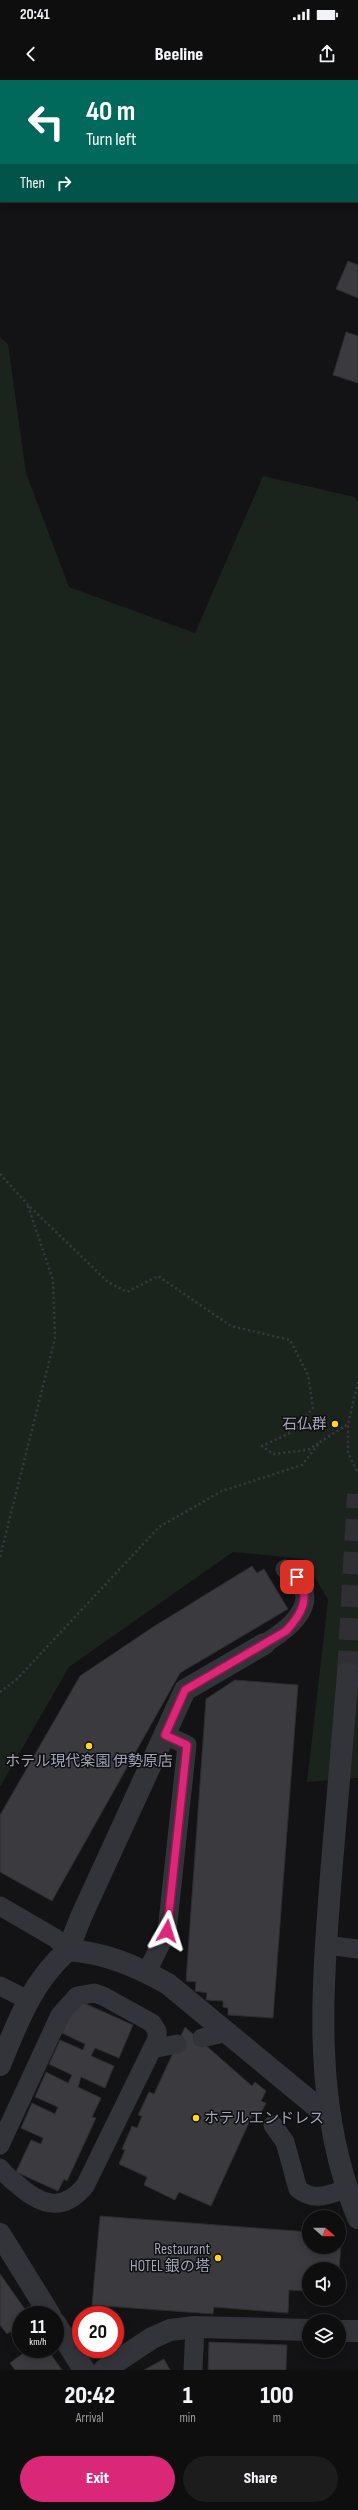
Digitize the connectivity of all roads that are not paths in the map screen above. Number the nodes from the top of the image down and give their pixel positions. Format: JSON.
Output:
{"nodes":[{"id":1,"x":285,"y":1569,"type":"dead end"},
{"id":2,"x":264,"y":1644,"type":"joint"},
{"id":3,"x":348,"y":1673,"type":"tunnel mouth"},
{"id":4,"x":165,"y":1735,"type":"junction"},
{"id":5,"x":0,"y":1906,"type":"edge"},
{"id":6,"x":326,"y":1945,"type":"junction"},
{"id":7,"x":358,"y":1949,"type":"edge"},
{"id":8,"x":68,"y":1950,"type":"junction"},
{"id":9,"x":147,"y":1972,"type":"junction"},
{"id":10,"x":0,"y":1986,"type":"edge"},
{"id":11,"x":28,"y":2000,"type":"junction"},
{"id":12,"x":227,"y":2032,"type":"junction"},
{"id":13,"x":202,"y":2038,"type":"dead end"},
{"id":14,"x":177,"y":2044,"type":"dead end"},
{"id":15,"x":152,"y":2049,"type":"junction"},
{"id":16,"x":0,"y":2065,"type":"edge"},
{"id":17,"x":328,"y":2116,"type":"junction"},
{"id":18,"x":273,"y":2125,"type":"dead end"},
{"id":19,"x":0,"y":2145,"type":"edge"},
{"id":20,"x":0,"y":2168,"type":"edge"},
{"id":21,"x":346,"y":2189,"type":"junction"},
{"id":22,"x":358,"y":2218,"type":"edge"},
{"id":23,"x":0,"y":2234,"type":"edge"},
{"id":24,"x":44,"y":2306,"type":"edge"},
{"id":25,"x":195,"y":2327,"type":"junction"},
{"id":26,"x":302,"y":2330,"type":"edge"},
{"id":27,"x":346,"y":2331,"type":"edge"},
{"id":28,"x":358,"y":2332,"type":"edge"},
{"id":29,"x":64,"y":2338,"type":"edge"},
{"id":30,"x":84,"y":2370,"type":"edge"},
{"id":31,"x":105,"y":2370,"type":"edge"},
{"id":32,"x":193,"y":2370,"type":"edge"}],
"edges":[{"from":1,"to":2,"type":"lane"},
{"from":2,"to":4,"type":"street"},
{"from":3,"to":6,"type":"street"},
{"from":4,"to":8,"type":"street"},
{"from":4,"to":9,"type":"lane"},
{"from":5,"to":8,"type":"lane"},
{"from":6,"to":7,"type":"lane"},
{"from":6,"to":17,"type":"street"},
{"from":8,"to":9,"type":"street"},
{"from":8,"to":11,"type":"street"},
{"from":9,"to":12,"type":"street"},
{"from":10,"to":11,"type":"lane"},
{"from":11,"to":16,"type":"street"},
{"from":12,"to":13,"type":"lane"},
{"from":12,"to":17,"type":"street"},
{"from":14,"to":15,"type":"lane"},
{"from":15,"to":19,"type":"lane"},
{"from":15,"to":20,"type":"lane"},
{"from":17,"to":21,"type":"street"},
{"from":18,"to":21,"type":"lane"},
{"from":21,"to":22,"type":"street"},
{"from":23,"to":24,"type":"street"},
{"from":25,"to":26,"type":"street"},
{"from":25,"to":31,"type":"street"},
{"from":25,"to":32,"type":"lane"},
{"from":27,"to":28,"type":"street"},
{"from":29,"to":30,"type":"street"}]}
